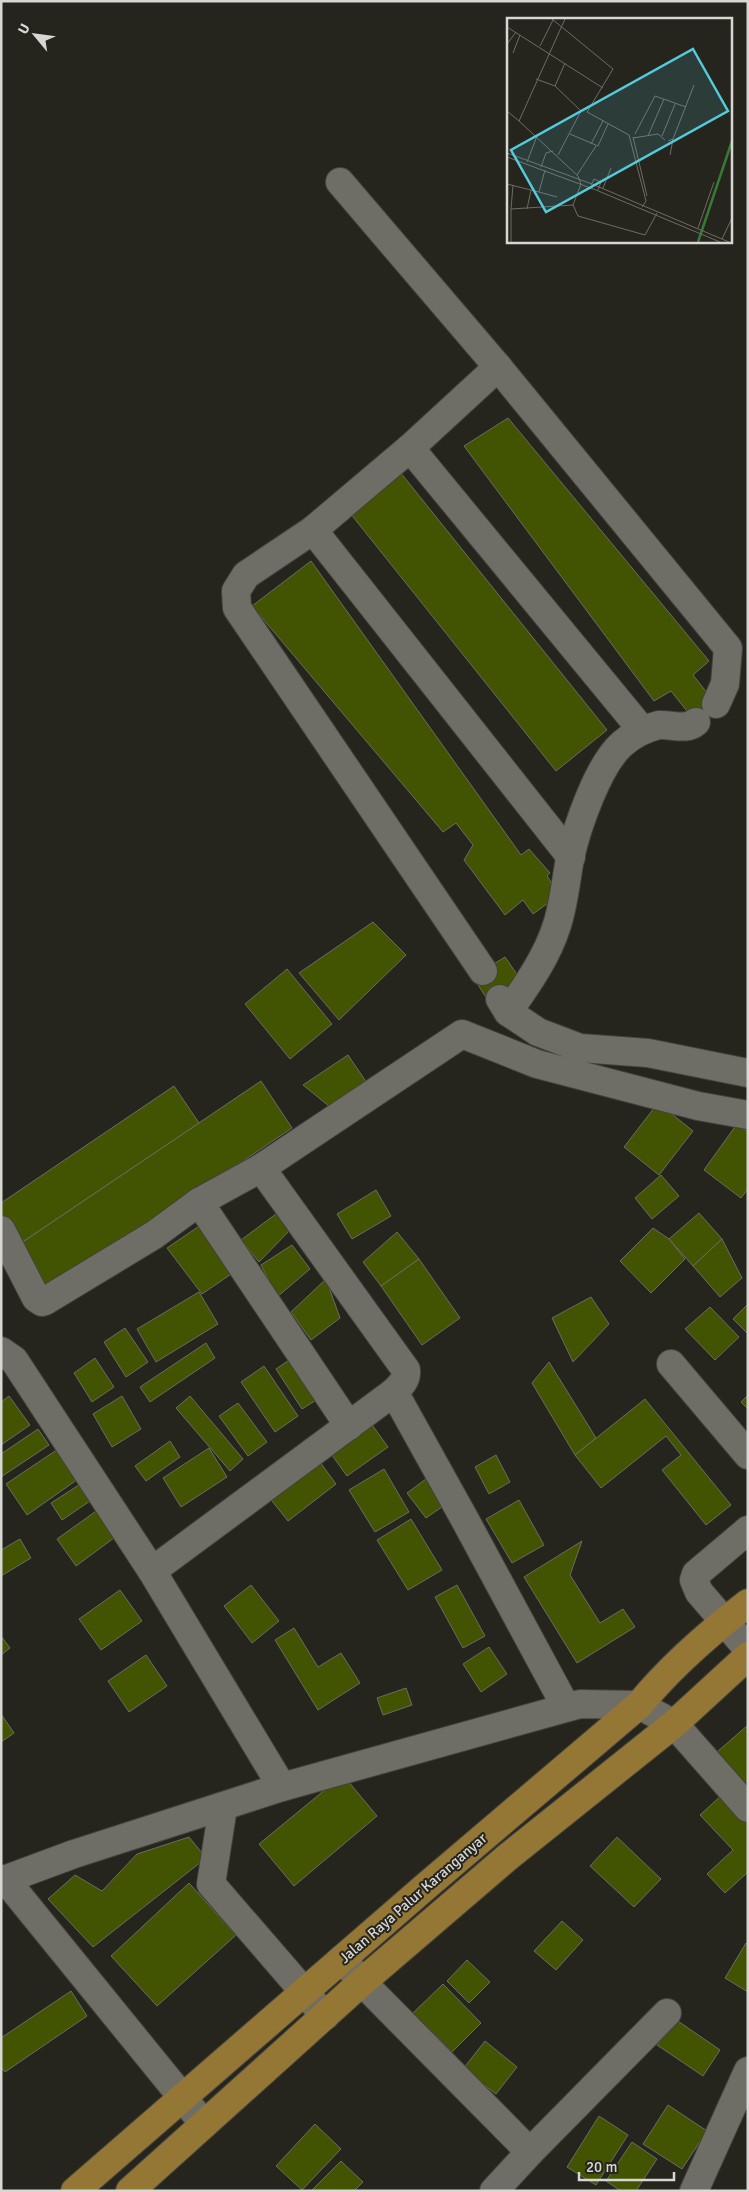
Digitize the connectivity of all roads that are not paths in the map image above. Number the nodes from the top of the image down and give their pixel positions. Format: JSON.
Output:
{"nodes":[{"id":1,"x":340,"y":182,"type":"dead end"},
{"id":2,"x":498,"y":367,"type":"junction"},
{"id":3,"x":410,"y":448,"type":"junction"},
{"id":4,"x":313,"y":530,"type":"junction"},
{"id":5,"x":738,"y":654,"type":"edge"},
{"id":6,"x":642,"y":730,"type":"junction"},
{"id":7,"x":571,"y":857,"type":"junction"},
{"id":8,"x":483,"y":971,"type":"dead end"},
{"id":9,"x":748,"y":1073,"type":"edge"},
{"id":10,"x":748,"y":1115,"type":"edge"},
{"id":11,"x":261,"y":1168,"type":"junction"},
{"id":12,"x":199,"y":1202,"type":"junction"},
{"id":13,"x":1,"y":1230,"type":"edge"},
{"id":14,"x":1,"y":1351,"type":"edge"},
{"id":15,"x":671,"y":1364,"type":"dead end"},
{"id":16,"x":394,"y":1392,"type":"junction"},
{"id":17,"x":349,"y":1426,"type":"junction"},
{"id":18,"x":748,"y":1455,"type":"edge"},
{"id":19,"x":748,"y":1530,"type":"edge"},
{"id":20,"x":152,"y":1571,"type":"junction"},
{"id":21,"x":748,"y":1603,"type":"edge"},
{"id":22,"x":724,"y":1622,"type":"junction"},
{"id":23,"x":748,"y":1649,"type":"edge"},
{"id":24,"x":748,"y":1656,"type":"edge"},
{"id":25,"x":639,"y":1705,"type":"junction"},
{"id":26,"x":566,"y":1707,"type":"junction"},
{"id":27,"x":674,"y":1724,"type":"junction"},
{"id":28,"x":282,"y":1787,"type":"junction"},
{"id":29,"x":223,"y":1807,"type":"junction"},
{"id":30,"x":748,"y":1808,"type":"edge"},
{"id":31,"x":3,"y":1880,"type":"edge"},
{"id":32,"x":342,"y":1959,"type":"junction"},
{"id":33,"x":362,"y":1982,"type":"junction"},
{"id":34,"x":305,"y":1992,"type":"junction"},
{"id":35,"x":667,"y":2013,"type":"dead end"},
{"id":36,"x":325,"y":2016,"type":"junction"},
{"id":37,"x":748,"y":2071,"type":"edge"},
{"id":38,"x":182,"y":2098,"type":"junction"},
{"id":39,"x":204,"y":2124,"type":"junction"},
{"id":40,"x":530,"y":2152,"type":"junction"},
{"id":41,"x":75,"y":2191,"type":"edge"},
{"id":42,"x":130,"y":2191,"type":"edge"},
{"id":43,"x":494,"y":2191,"type":"edge"},
{"id":44,"x":694,"y":2191,"type":"edge"}],
"edges":[{"from":1,"to":2,"type":"street"},
{"from":2,"to":3,"type":"street"},
{"from":2,"to":5,"type":"street"},
{"from":3,"to":4,"type":"street"},
{"from":3,"to":6,"type":"street"},
{"from":4,"to":7,"type":"street"},
{"from":4,"to":8,"type":"street"},
{"from":5,"to":6,"type":"street"},
{"from":6,"to":7,"type":"street"},
{"from":7,"to":9,"type":"street"},
{"from":10,"to":11,"type":"street"},
{"from":11,"to":12,"type":"street"},
{"from":11,"to":16,"type":"street"},
{"from":12,"to":13,"type":"street"},
{"from":12,"to":17,"type":"street"},
{"from":14,"to":20,"type":"street"},
{"from":15,"to":18,"type":"street"},
{"from":16,"to":17,"type":"street"},
{"from":16,"to":26,"type":"street"},
{"from":17,"to":20,"type":"street"},
{"from":19,"to":22,"type":"street"},
{"from":20,"to":28,"type":"street"},
{"from":21,"to":22,"type":"main road","name":"Jalan Raya Palur Karanganyar"},
{"from":22,"to":23,"type":"street"},
{"from":22,"to":25,"type":"main road","name":"Jalan Raya Palur Karanganyar"},
{"from":24,"to":27,"type":"main road","name":"Jalan Raya Palur Karanganyar"},
{"from":25,"to":26,"type":"street"},
{"from":25,"to":27,"type":"street"},
{"from":25,"to":32,"type":"main road","name":"Jalan Raya Palur Karanganyar"},
{"from":26,"to":28,"type":"street"},
{"from":27,"to":30,"type":"street"},
{"from":27,"to":33,"type":"main road","name":"Jalan Raya Palur Karanganyar"},
{"from":28,"to":29,"type":"street"},
{"from":29,"to":31,"type":"street"},
{"from":29,"to":34,"type":"street"},
{"from":31,"to":38,"type":"street"},
{"from":32,"to":33,"type":"street"},
{"from":32,"to":34,"type":"main road","name":"Jalan Raya Palur Karanganyar"},
{"from":33,"to":36,"type":"main road","name":"Jalan Raya Palur Karanganyar"},
{"from":33,"to":40,"type":"street"},
{"from":34,"to":36,"type":"street"},
{"from":34,"to":38,"type":"main road","name":"Jalan Raya Palur Karanganyar"},
{"from":35,"to":40,"type":"street"},
{"from":36,"to":39,"type":"main road","name":"Jalan Raya Palur Karanganyar"},
{"from":37,"to":44,"type":"street"},
{"from":38,"to":39,"type":"street"},
{"from":38,"to":41,"type":"main road","name":"Jalan Raya Palur Karanganyar"},
{"from":39,"to":42,"type":"main road","name":"Jalan Raya Palur Karanganyar"},
{"from":40,"to":43,"type":"street"}]}
